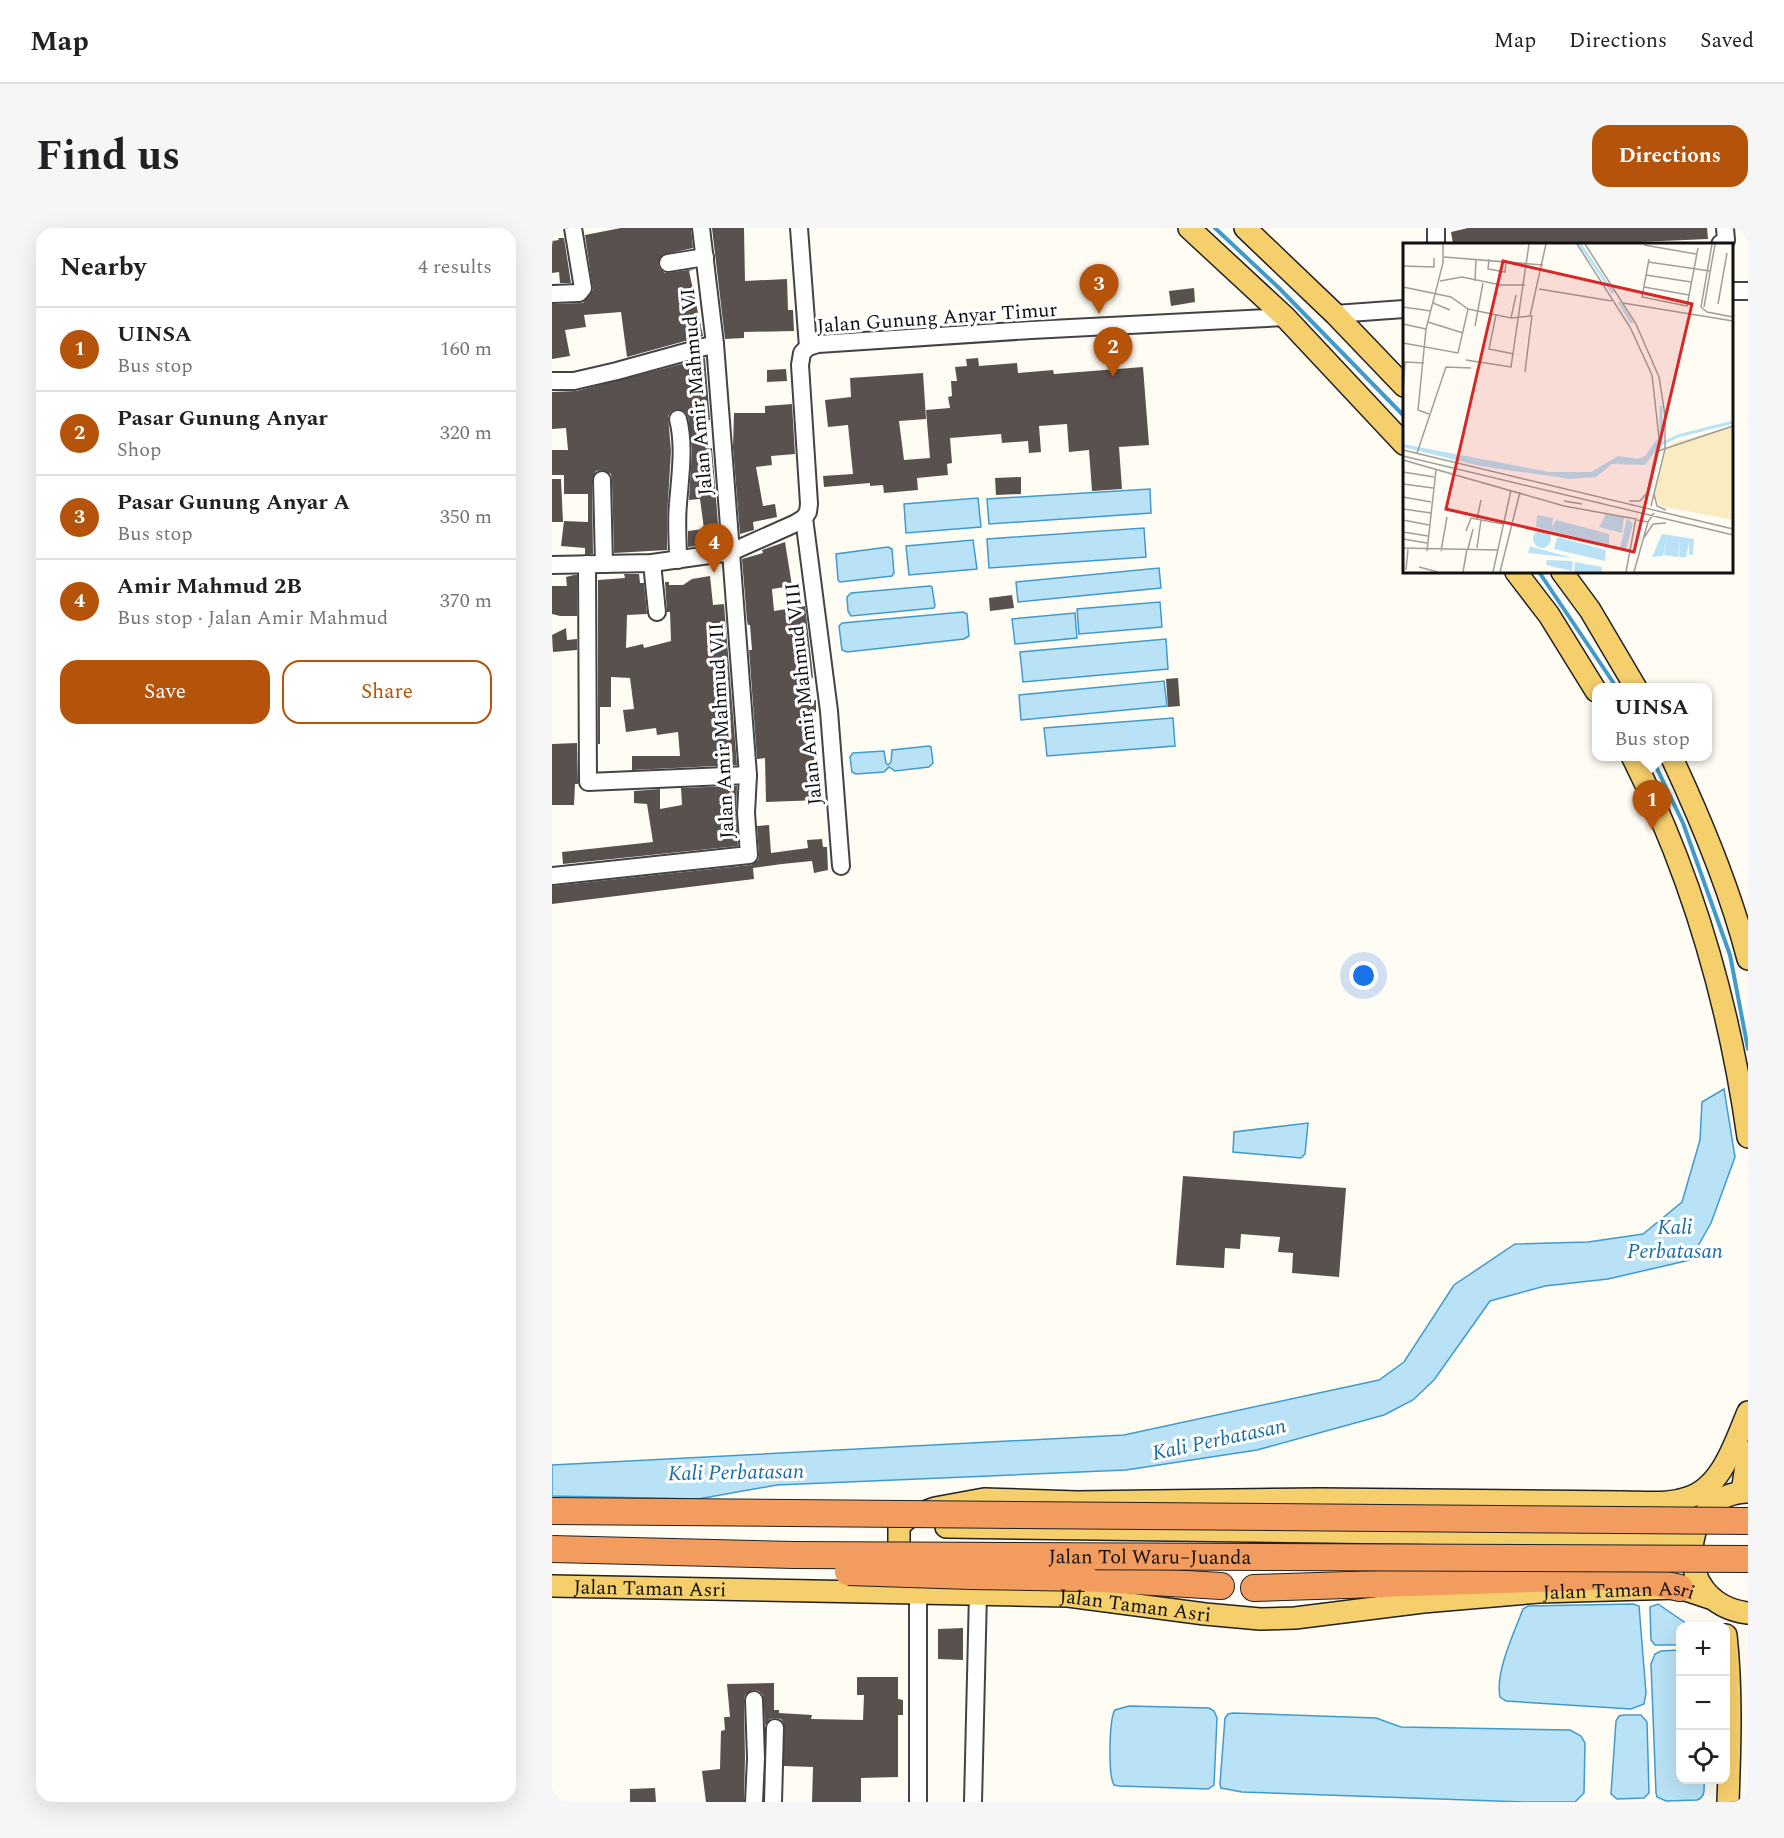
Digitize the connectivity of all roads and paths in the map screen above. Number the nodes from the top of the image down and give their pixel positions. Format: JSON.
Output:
{"nodes":[{"id":1,"x":573,"y":228,"type":"edge"},
{"id":2,"x":701,"y":228,"type":"edge"},
{"id":3,"x":799,"y":228,"type":"edge"},
{"id":4,"x":1189,"y":228,"type":"edge"},
{"id":5,"x":1245,"y":228,"type":"edge"},
{"id":6,"x":1725,"y":228,"type":"edge"},
{"id":7,"x":1722,"y":243,"type":"edge"},
{"id":8,"x":705,"y":257,"type":"junction"},
{"id":9,"x":668,"y":262,"type":"dead end"},
{"id":10,"x":552,"y":294,"type":"edge"},
{"id":11,"x":1403,"y":309,"type":"edge"},
{"id":12,"x":1335,"y":314,"type":"junction"},
{"id":13,"x":1285,"y":317,"type":"junction"},
{"id":14,"x":807,"y":336,"type":"junction"},
{"id":15,"x":715,"y":344,"type":"junction"},
{"id":16,"x":552,"y":381,"type":"edge"},
{"id":17,"x":1403,"y":385,"type":"edge"},
{"id":18,"x":678,"y":420,"type":"dead end"},
{"id":19,"x":1403,"y":443,"type":"edge"},
{"id":20,"x":602,"y":480,"type":"dead end"},
{"id":21,"x":804,"y":518,"type":"junction"},
{"id":22,"x":731,"y":552,"type":"junction"},
{"id":23,"x":678,"y":560,"type":"junction"},
{"id":24,"x":652,"y":562,"type":"junction"},
{"id":25,"x":595,"y":564,"type":"junction"},
{"id":26,"x":552,"y":565,"type":"edge"},
{"id":27,"x":1517,"y":573,"type":"edge"},
{"id":28,"x":1563,"y":573,"type":"edge"},
{"id":29,"x":657,"y":612,"type":"dead end"},
{"id":30,"x":1634,"y":683,"type":"edge"},
{"id":31,"x":1592,"y":685,"type":"edge"},
{"id":32,"x":1634,"y":761,"type":"edge"},
{"id":33,"x":1673,"y":761,"type":"edge"},
{"id":34,"x":748,"y":775,"type":"junction"},
{"id":35,"x":841,"y":866,"type":"dead end"},
{"id":36,"x":552,"y":876,"type":"edge"},
{"id":37,"x":1748,"y":959,"type":"edge"},
{"id":38,"x":1748,"y":1137,"type":"edge"},
{"id":39,"x":1748,"y":1412,"type":"edge"},
{"id":40,"x":1748,"y":1452,"type":"edge"},
{"id":41,"x":1745,"y":1492,"type":"edge"},
{"id":42,"x":552,"y":1511,"type":"edge"},
{"id":43,"x":1748,"y":1521,"type":"edge"},
{"id":44,"x":552,"y":1522,"type":"edge"},
{"id":45,"x":899,"y":1526,"type":"junction"},
{"id":46,"x":1693,"y":1537,"type":"junction"},
{"id":47,"x":552,"y":1549,"type":"edge"},
{"id":48,"x":632,"y":1551,"type":"junction"},
{"id":49,"x":1748,"y":1559,"type":"edge"},
{"id":50,"x":552,"y":1586,"type":"edge"},
{"id":51,"x":1221,"y":1586,"type":"dead end"},
{"id":52,"x":1254,"y":1588,"type":"dead end"},
{"id":53,"x":1680,"y":1588,"type":"junction"},
{"id":54,"x":908,"y":1592,"type":"junction"},
{"id":55,"x":978,"y":1593,"type":"junction"},
{"id":56,"x":1717,"y":1602,"type":"junction"},
{"id":57,"x":1748,"y":1613,"type":"edge"},
{"id":58,"x":1723,"y":1622,"type":"edge"},
{"id":59,"x":1729,"y":1676,"type":"edge"},
{"id":60,"x":754,"y":1700,"type":"dead end"},
{"id":61,"x":775,"y":1728,"type":"dead end"},
{"id":62,"x":754,"y":1802,"type":"edge"},
{"id":63,"x":773,"y":1802,"type":"edge"},
{"id":64,"x":918,"y":1802,"type":"edge"},
{"id":65,"x":973,"y":1802,"type":"edge"},
{"id":66,"x":1728,"y":1802,"type":"edge"}],
"edges":[{"from":1,"to":10,"type":"street"},
{"from":2,"to":8,"type":"street","name":"Jalan Amir Mahmud VI"},
{"from":3,"to":14,"type":"street","name":"Jalan Amir Mahmud VIII"},
{"from":4,"to":13,"type":"main road"},
{"from":5,"to":12,"type":"main road"},
{"from":6,"to":7,"type":"street"},
{"from":8,"to":9,"type":"street"},
{"from":8,"to":15,"type":"street","name":"Jalan Amir Mahmud VI"},
{"from":11,"to":12,"type":"street"},
{"from":12,"to":17,"type":"main road"},
{"from":13,"to":14,"type":"street","name":"Jalan Gunung Anyar Timur"},
{"from":13,"to":19,"type":"main road"},
{"from":14,"to":21,"type":"street","name":"Jalan Amir Mahmud VIII"},
{"from":15,"to":16,"type":"street"},
{"from":15,"to":22,"type":"street","name":"Jalan Amir Mahmud VI"},
{"from":18,"to":23,"type":"street"},
{"from":20,"to":25,"type":"street"},
{"from":21,"to":22,"type":"street"},
{"from":21,"to":35,"type":"street","name":"Jalan Amir Mahmud VIII"},
{"from":22,"to":23,"type":"street"},
{"from":22,"to":34,"type":"street","name":"Jalan Amir Mahmud VII"},
{"from":23,"to":24,"type":"street"},
{"from":24,"to":25,"type":"street"},
{"from":24,"to":29,"type":"street"},
{"from":25,"to":26,"type":"street"},
{"from":25,"to":34,"type":"street"},
{"from":27,"to":31,"type":"main road"},
{"from":28,"to":30,"type":"main road"},
{"from":32,"to":38,"type":"main road"},
{"from":33,"to":37,"type":"main road"},
{"from":34,"to":36,"type":"street","name":"Jalan Amir Mahmud VII"},
{"from":39,"to":45,"type":"main road"},
{"from":40,"to":41,"type":"main road"},
{"from":41,"to":46,"type":"main road"},
{"from":42,"to":43,"type":"highway","name":"Jalan Tol Waru–Juanda","bridge":true},
{"from":44,"to":45,"type":"main road"},
{"from":45,"to":46,"type":"main road"},
{"from":45,"to":54,"type":"main road"},
{"from":46,"to":56,"type":"main road"},
{"from":47,"to":48,"type":"highway","name":"Jalan Tol Waru–Juanda","bridge":true},
{"from":48,"to":49,"type":"highway","name":"Jalan Tol Waru–Juanda","bridge":true},
{"from":48,"to":51,"type":"highway","bridge":true},
{"from":50,"to":54,"type":"main road","name":"Jalan Taman Asri"},
{"from":52,"to":53,"type":"highway"},
{"from":53,"to":55,"type":"main road","name":"Jalan Taman Asri"},
{"from":53,"to":56,"type":"main road","name":"Jalan Taman Asri"},
{"from":54,"to":55,"type":"main road","name":"Jalan Taman Asri"},
{"from":54,"to":64,"type":"street"},
{"from":55,"to":65,"type":"street"},
{"from":56,"to":57,"type":"main road"},
{"from":56,"to":58,"type":"main road","name":"Jalan Taman Asri"},
{"from":59,"to":66,"type":"main road"},
{"from":60,"to":62,"type":"street"},
{"from":61,"to":63,"type":"street"}]}
